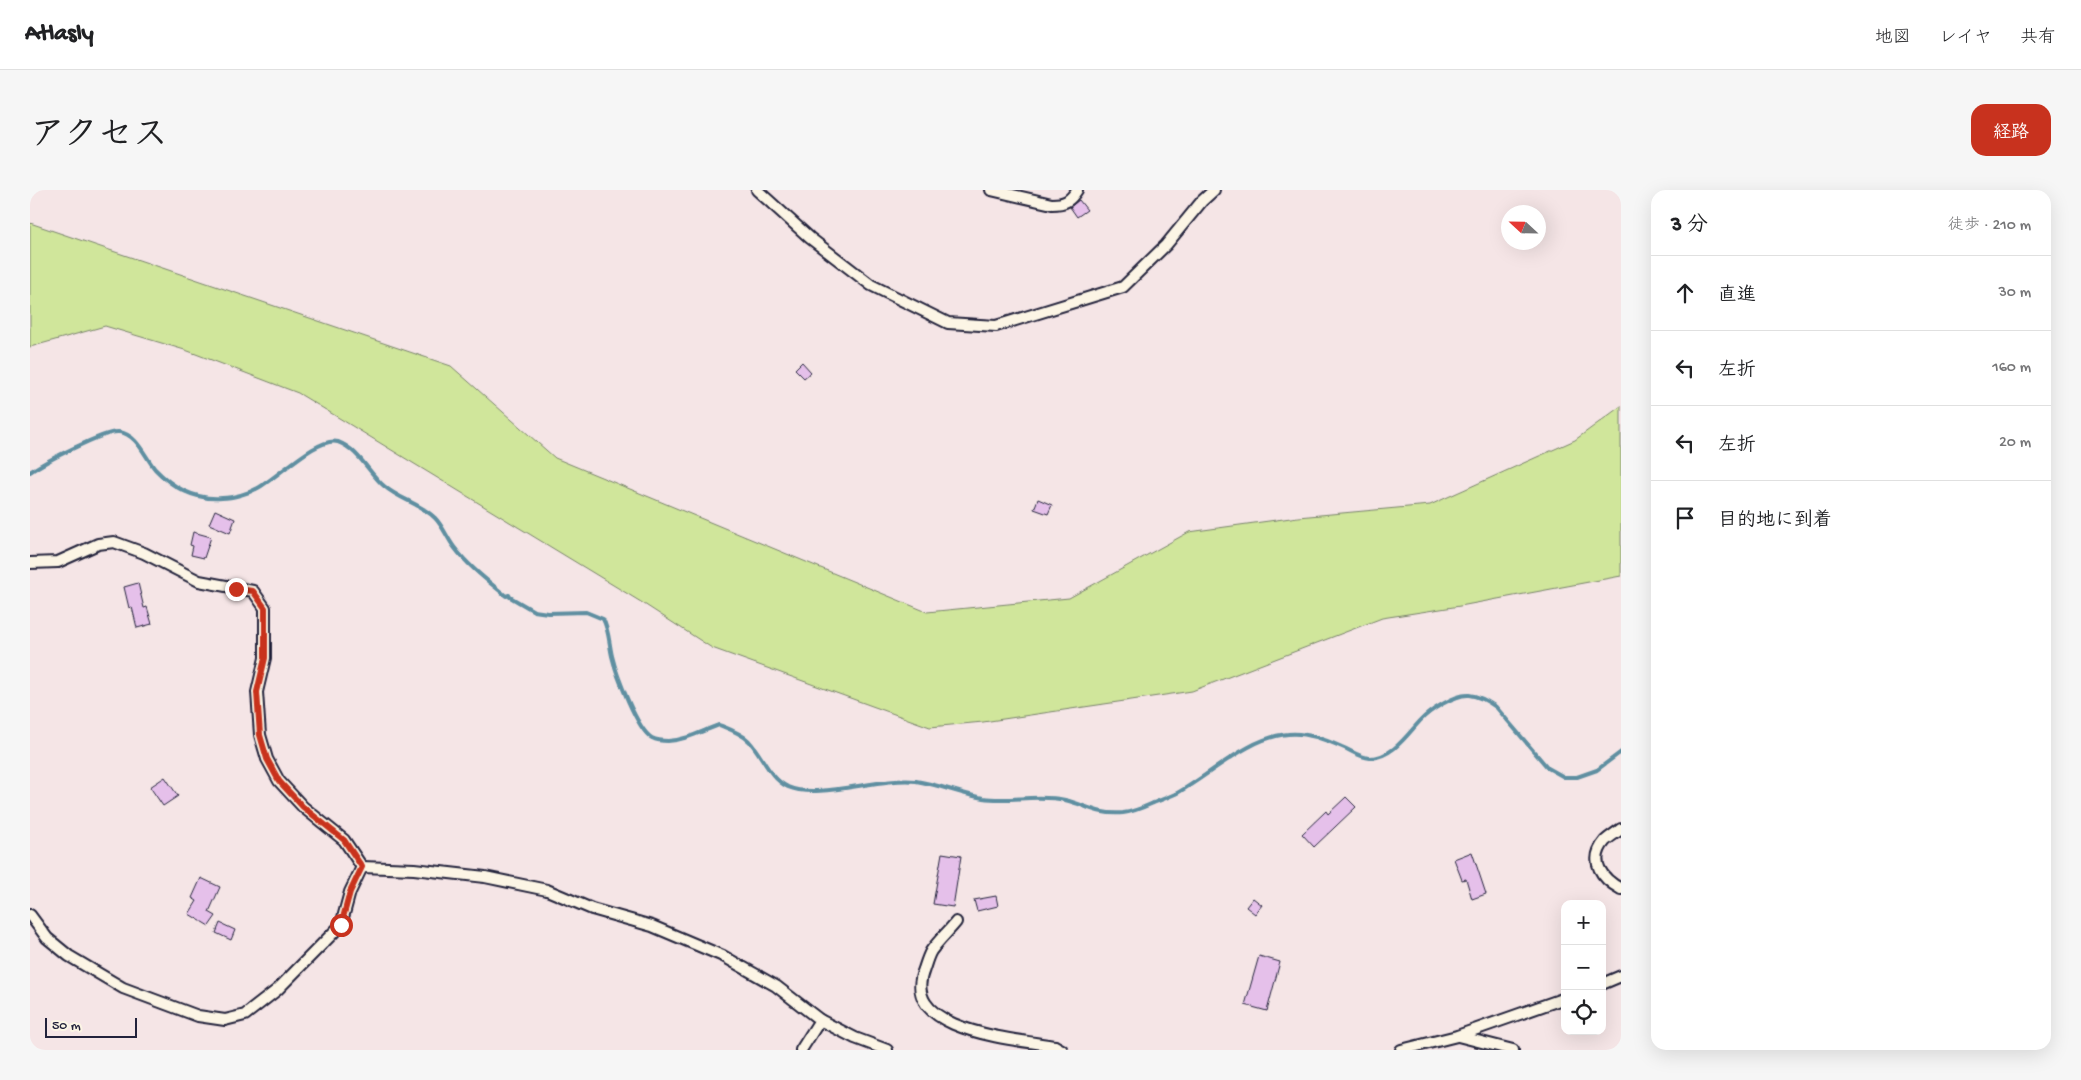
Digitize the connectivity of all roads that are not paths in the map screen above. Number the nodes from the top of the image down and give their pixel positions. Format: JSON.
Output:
{"nodes":[{"id":1,"x":757,"y":190,"type":"edge"},
{"id":2,"x":991,"y":190,"type":"edge"},
{"id":3,"x":1077,"y":190,"type":"edge"},
{"id":4,"x":1214,"y":190,"type":"edge"},
{"id":5,"x":30,"y":563,"type":"edge"},
{"id":6,"x":1621,"y":830,"type":"edge"},
{"id":7,"x":362,"y":867,"type":"junction"},
{"id":8,"x":1621,"y":889,"type":"edge"},
{"id":9,"x":30,"y":915,"type":"edge"},
{"id":10,"x":956,"y":922,"type":"dead end"},
{"id":11,"x":1621,"y":976,"type":"edge"},
{"id":12,"x":1606,"y":982,"type":"edge"},
{"id":13,"x":1561,"y":999,"type":"edge"},
{"id":14,"x":820,"y":1020,"type":"junction"},
{"id":15,"x":1457,"y":1036,"type":"junction"},
{"id":16,"x":801,"y":1050,"type":"edge"},
{"id":17,"x":886,"y":1050,"type":"edge"},
{"id":18,"x":1062,"y":1050,"type":"edge"},
{"id":19,"x":1401,"y":1050,"type":"edge"},
{"id":20,"x":1513,"y":1050,"type":"edge"}],
"edges":[{"from":1,"to":4,"type":"street"},
{"from":2,"to":3,"type":"street"},
{"from":5,"to":7,"type":"street"},
{"from":6,"to":8,"type":"street"},
{"from":7,"to":9,"type":"street"},
{"from":7,"to":14,"type":"street"},
{"from":10,"to":18,"type":"street"},
{"from":11,"to":12,"type":"street"},
{"from":13,"to":15,"type":"street"},
{"from":14,"to":16,"type":"street"},
{"from":14,"to":17,"type":"street"},
{"from":15,"to":19,"type":"street"},
{"from":15,"to":20,"type":"street"}]}
